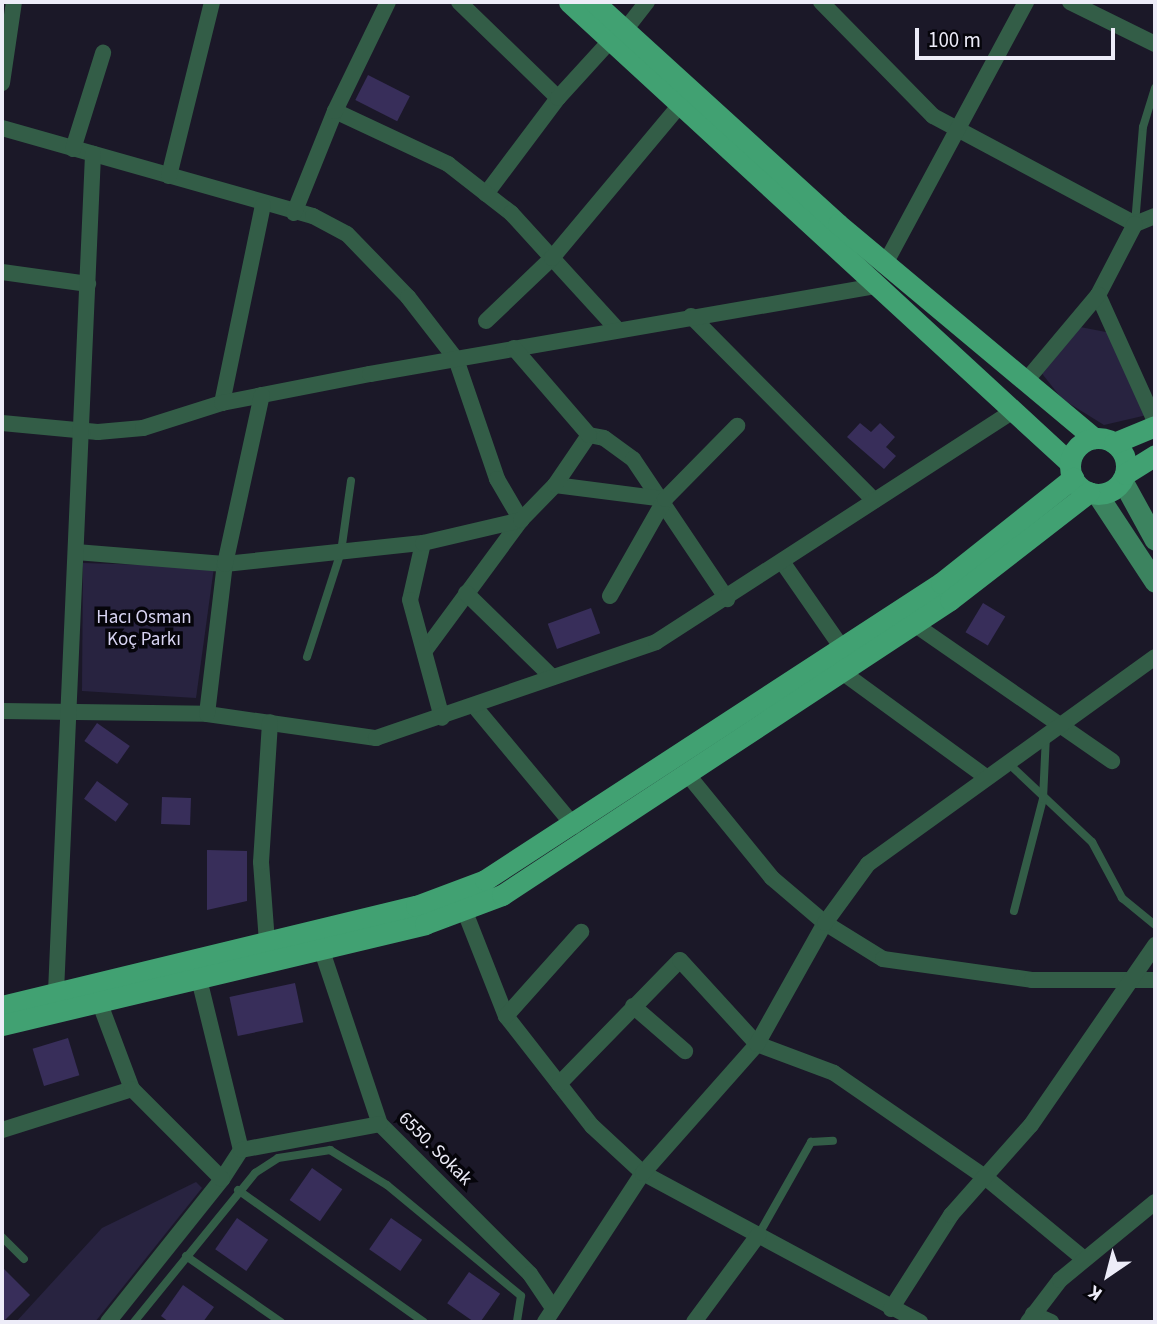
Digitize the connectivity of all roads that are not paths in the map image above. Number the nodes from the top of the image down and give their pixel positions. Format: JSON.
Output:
{"nodes":[{"id":1,"x":14,"y":2,"type":"edge"},
{"id":2,"x":212,"y":2,"type":"edge"},
{"id":3,"x":388,"y":2,"type":"edge"},
{"id":4,"x":459,"y":2,"type":"edge"},
{"id":5,"x":569,"y":2,"type":"edge"},
{"id":6,"x":594,"y":2,"type":"edge"},
{"id":7,"x":648,"y":2,"type":"edge"},
{"id":8,"x":821,"y":2,"type":"edge"},
{"id":9,"x":1026,"y":2,"type":"edge"},
{"id":10,"x":1070,"y":2,"type":"edge"},
{"id":11,"x":618,"y":35,"type":"junction"},
{"id":12,"x":1155,"y":44,"type":"edge"},
{"id":13,"x":103,"y":53,"type":"dead end"},
{"id":14,"x":2,"y":83,"type":"edge"},
{"id":15,"x":1155,"y":88,"type":"edge"},
{"id":16,"x":558,"y":98,"type":"junction"},
{"id":17,"x":680,"y":106,"type":"junction"},
{"id":18,"x":335,"y":111,"type":"junction"},
{"id":19,"x":2,"y":128,"type":"edge"},
{"id":20,"x":960,"y":131,"type":"junction"},
{"id":21,"x":73,"y":149,"type":"junction"},
{"id":22,"x":93,"y":154,"type":"junction"},
{"id":23,"x":169,"y":176,"type":"junction"},
{"id":24,"x":486,"y":194,"type":"junction"},
{"id":25,"x":263,"y":205,"type":"junction"},
{"id":26,"x":294,"y":213,"type":"junction"},
{"id":27,"x":1155,"y":216,"type":"edge"},
{"id":28,"x":1135,"y":224,"type":"junction"},
{"id":29,"x":552,"y":258,"type":"junction"},
{"id":30,"x":885,"y":264,"type":"junction"},
{"id":31,"x":2,"y":271,"type":"edge"},
{"id":32,"x":88,"y":284,"type":"junction"},
{"id":33,"x":876,"y":286,"type":"junction"},
{"id":34,"x":1098,"y":295,"type":"junction"},
{"id":35,"x":691,"y":316,"type":"junction"},
{"id":36,"x":486,"y":321,"type":"dead end"},
{"id":37,"x":617,"y":329,"type":"junction"},
{"id":38,"x":514,"y":348,"type":"junction"},
{"id":39,"x":456,"y":359,"type":"junction"},
{"id":40,"x":1025,"y":382,"type":"junction"},
{"id":41,"x":262,"y":395,"type":"junction"},
{"id":42,"x":222,"y":404,"type":"junction"},
{"id":43,"x":1012,"y":412,"type":"junction"},
{"id":44,"x":2,"y":423,"type":"edge"},
{"id":45,"x":1155,"y":423,"type":"edge"},
{"id":46,"x":737,"y":426,"type":"dead end"},
{"id":47,"x":81,"y":430,"type":"junction"},
{"id":48,"x":589,"y":435,"type":"junction"},
{"id":49,"x":1104,"y":440,"type":"junction"},
{"id":50,"x":1155,"y":454,"type":"edge"},
{"id":51,"x":1071,"y":470,"type":"junction"},
{"id":52,"x":1123,"y":477,"type":"junction"},
{"id":53,"x":351,"y":481,"type":"dead end"},
{"id":54,"x":555,"y":485,"type":"junction"},
{"id":55,"x":1093,"y":493,"type":"junction"},
{"id":56,"x":665,"y":499,"type":"junction"},
{"id":57,"x":874,"y":500,"type":"junction"},
{"id":58,"x":521,"y":520,"type":"junction"},
{"id":59,"x":1155,"y":540,"type":"edge"},
{"id":60,"x":423,"y":543,"type":"junction"},
{"id":61,"x":76,"y":552,"type":"junction"},
{"id":62,"x":341,"y":552,"type":"junction"},
{"id":63,"x":783,"y":563,"type":"junction"},
{"id":64,"x":225,"y":564,"type":"junction"},
{"id":65,"x":1155,"y":582,"type":"edge"},
{"id":66,"x":466,"y":593,"type":"junction"},
{"id":67,"x":610,"y":596,"type":"dead end"},
{"id":68,"x":727,"y":599,"type":"junction"},
{"id":69,"x":914,"y":624,"type":"junction"},
{"id":70,"x":842,"y":648,"type":"junction"},
{"id":71,"x":425,"y":650,"type":"junction"},
{"id":72,"x":307,"y":657,"type":"dead end"},
{"id":73,"x":1155,"y":657,"type":"edge"},
{"id":74,"x":842,"y":673,"type":"junction"},
{"id":75,"x":550,"y":675,"type":"junction"},
{"id":76,"x":475,"y":707,"type":"junction"},
{"id":77,"x":2,"y":711,"type":"edge"},
{"id":78,"x":71,"y":711,"type":"junction"},
{"id":79,"x":207,"y":714,"type":"junction"},
{"id":80,"x":442,"y":718,"type":"junction"},
{"id":81,"x":270,"y":722,"type":"junction"},
{"id":82,"x":1052,"y":730,"type":"junction"},
{"id":83,"x":1112,"y":761,"type":"dead end"},
{"id":84,"x":1007,"y":762,"type":"junction"},
{"id":85,"x":688,"y":775,"type":"junction"},
{"id":86,"x":986,"y":778,"type":"junction"},
{"id":87,"x":1043,"y":799,"type":"junction"},
{"id":88,"x":575,"y":826,"type":"junction"},
{"id":89,"x":1014,"y":911,"type":"dead end"},
{"id":90,"x":465,"y":912,"type":"junction"},
{"id":91,"x":825,"y":923,"type":"junction"},
{"id":92,"x":1155,"y":925,"type":"edge"},
{"id":93,"x":581,"y":932,"type":"dead end"},
{"id":94,"x":267,"y":942,"type":"junction"},
{"id":95,"x":1155,"y":944,"type":"edge"},
{"id":96,"x":322,"y":951,"type":"junction"},
{"id":97,"x":199,"y":978,"type":"junction"},
{"id":98,"x":1155,"y":981,"type":"edge"},
{"id":99,"x":1133,"y":983,"type":"junction"},
{"id":100,"x":56,"y":992,"type":"junction"},
{"id":101,"x":99,"y":1001,"type":"junction"},
{"id":102,"x":2,"y":1006,"type":"edge"},
{"id":103,"x":633,"y":1006,"type":"junction"},
{"id":104,"x":506,"y":1016,"type":"junction"},
{"id":105,"x":2,"y":1026,"type":"edge"},
{"id":106,"x":757,"y":1045,"type":"junction"},
{"id":107,"x":685,"y":1051,"type":"dead end"},
{"id":108,"x":559,"y":1084,"type":"junction"},
{"id":109,"x":132,"y":1089,"type":"junction"},
{"id":110,"x":380,"y":1124,"type":"junction"},
{"id":111,"x":2,"y":1130,"type":"edge"},
{"id":112,"x":833,"y":1141,"type":"dead end"},
{"id":113,"x":241,"y":1150,"type":"junction"},
{"id":114,"x":643,"y":1174,"type":"junction"},
{"id":115,"x":985,"y":1177,"type":"junction"},
{"id":116,"x":222,"y":1179,"type":"junction"},
{"id":117,"x":238,"y":1190,"type":"junction"},
{"id":118,"x":1155,"y":1202,"type":"edge"},
{"id":119,"x":759,"y":1234,"type":"junction"},
{"id":120,"x":2,"y":1237,"type":"edge"},
{"id":121,"x":186,"y":1256,"type":"junction"},
{"id":122,"x":24,"y":1259,"type":"dead end"},
{"id":123,"x":1084,"y":1259,"type":"junction"},
{"id":124,"x":891,"y":1309,"type":"junction"},
{"id":125,"x":549,"y":1315,"type":"edge"},
{"id":126,"x":1030,"y":1318,"type":"edge"},
{"id":127,"x":108,"y":1322,"type":"edge"},
{"id":128,"x":134,"y":1322,"type":"edge"},
{"id":129,"x":281,"y":1322,"type":"edge"},
{"id":130,"x":424,"y":1322,"type":"edge"},
{"id":131,"x":517,"y":1322,"type":"edge"},
{"id":132,"x":694,"y":1322,"type":"edge"},
{"id":133,"x":920,"y":1322,"type":"edge"},
{"id":134,"x":1051,"y":1322,"type":"edge"}],
"edges":[{"from":1,"to":14,"type":"street"},
{"from":2,"to":23,"type":"street"},
{"from":3,"to":18,"type":"street"},
{"from":4,"to":16,"type":"street"},
{"from":5,"to":11,"type":"main road"},
{"from":6,"to":11,"type":"main road"},
{"from":7,"to":11,"type":"street"},
{"from":8,"to":20,"type":"street"},
{"from":9,"to":20,"type":"street"},
{"from":10,"to":12,"type":"street"},
{"from":11,"to":16,"type":"street"},
{"from":11,"to":17,"type":"main road"},
{"from":11,"to":30,"type":"main road"},
{"from":13,"to":21,"type":"street"},
{"from":15,"to":28,"type":"lane"},
{"from":16,"to":24,"type":"street"},
{"from":17,"to":29,"type":"street"},
{"from":17,"to":33,"type":"main road"},
{"from":18,"to":24,"type":"street"},
{"from":18,"to":26,"type":"street"},
{"from":19,"to":21,"type":"street"},
{"from":20,"to":28,"type":"street"},
{"from":20,"to":30,"type":"street"},
{"from":21,"to":22,"type":"street"},
{"from":22,"to":23,"type":"street"},
{"from":22,"to":32,"type":"street"},
{"from":23,"to":25,"type":"street"},
{"from":24,"to":29,"type":"street"},
{"from":25,"to":26,"type":"street"},
{"from":25,"to":42,"type":"street"},
{"from":26,"to":39,"type":"street"},
{"from":27,"to":28,"type":"street"},
{"from":28,"to":34,"type":"street"},
{"from":29,"to":36,"type":"street"},
{"from":29,"to":37,"type":"street"},
{"from":30,"to":40,"type":"main road"},
{"from":31,"to":32,"type":"street"},
{"from":32,"to":47,"type":"street"},
{"from":33,"to":35,"type":"street"},
{"from":33,"to":43,"type":"main road"},
{"from":34,"to":40,"type":"street"},
{"from":34,"to":45,"type":"street"},
{"from":35,"to":37,"type":"street"},
{"from":35,"to":57,"type":"street"},
{"from":37,"to":38,"type":"street"},
{"from":38,"to":39,"type":"street"},
{"from":38,"to":48,"type":"street"},
{"from":39,"to":41,"type":"street"},
{"from":39,"to":58,"type":"street"},
{"from":40,"to":49,"type":"main road"},
{"from":41,"to":42,"type":"street"},
{"from":41,"to":64,"type":"street"},
{"from":42,"to":47,"type":"street"},
{"from":43,"to":51,"type":"main road"},
{"from":43,"to":57,"type":"street"},
{"from":44,"to":47,"type":"street"},
{"from":45,"to":49,"type":"main road"},
{"from":46,"to":56,"type":"street"},
{"from":47,"to":61,"type":"street"},
{"from":48,"to":54,"type":"street"},
{"from":48,"to":56,"type":"street"},
{"from":49,"to":51,"type":"main road"},
{"from":49,"to":52,"type":"main road"},
{"from":50,"to":52,"type":"main road"},
{"from":51,"to":55,"type":"main road"},
{"from":51,"to":70,"type":"main road"},
{"from":52,"to":55,"type":"main road"},
{"from":52,"to":59,"type":"main road"},
{"from":53,"to":62,"type":"lane"},
{"from":54,"to":56,"type":"street"},
{"from":54,"to":58,"type":"street"},
{"from":55,"to":65,"type":"main road"},
{"from":55,"to":69,"type":"main road"},
{"from":56,"to":67,"type":"street"},
{"from":56,"to":68,"type":"street"},
{"from":57,"to":63,"type":"street"},
{"from":58,"to":60,"type":"street"},
{"from":58,"to":66,"type":"street"},
{"from":60,"to":62,"type":"street"},
{"from":60,"to":71,"type":"street"},
{"from":61,"to":64,"type":"street"},
{"from":61,"to":78,"type":"street"},
{"from":62,"to":64,"type":"street"},
{"from":62,"to":72,"type":"lane"},
{"from":63,"to":68,"type":"street"},
{"from":63,"to":70,"type":"street"},
{"from":64,"to":79,"type":"street"},
{"from":66,"to":71,"type":"street"},
{"from":66,"to":75,"type":"street"},
{"from":68,"to":75,"type":"street"},
{"from":69,"to":74,"type":"main road"},
{"from":69,"to":82,"type":"street"},
{"from":70,"to":88,"type":"main road"},
{"from":71,"to":80,"type":"street"},
{"from":73,"to":82,"type":"street"},
{"from":74,"to":85,"type":"main road"},
{"from":74,"to":86,"type":"street"},
{"from":75,"to":76,"type":"street"},
{"from":76,"to":80,"type":"street"},
{"from":76,"to":88,"type":"street"},
{"from":77,"to":78,"type":"street"},
{"from":78,"to":79,"type":"street"},
{"from":78,"to":100,"type":"street"},
{"from":79,"to":81,"type":"street"},
{"from":80,"to":81,"type":"street"},
{"from":81,"to":94,"type":"street"},
{"from":82,"to":83,"type":"street"},
{"from":82,"to":84,"type":"street"},
{"from":82,"to":87,"type":"lane"},
{"from":84,"to":86,"type":"street"},
{"from":84,"to":87,"type":"lane"},
{"from":85,"to":90,"type":"main road"},
{"from":85,"to":91,"type":"street"},
{"from":86,"to":91,"type":"street"},
{"from":87,"to":89,"type":"lane"},
{"from":87,"to":92,"type":"lane"},
{"from":88,"to":94,"type":"main road"},
{"from":90,"to":96,"type":"main road"},
{"from":90,"to":104,"type":"street"},
{"from":91,"to":99,"type":"street"},
{"from":91,"to":106,"type":"street"},
{"from":93,"to":104,"type":"street"},
{"from":94,"to":100,"type":"main road"},
{"from":95,"to":99,"type":"street"},
{"from":96,"to":97,"type":"main road"},
{"from":96,"to":110,"type":"street","name":"6550. Sokak"},
{"from":97,"to":101,"type":"main road"},
{"from":97,"to":113,"type":"street"},
{"from":98,"to":99,"type":"street"},
{"from":99,"to":115,"type":"street"},
{"from":100,"to":102,"type":"main road"},
{"from":101,"to":105,"type":"main road"},
{"from":101,"to":109,"type":"street"},
{"from":103,"to":106,"type":"street"},
{"from":103,"to":107,"type":"street"},
{"from":103,"to":108,"type":"street"},
{"from":104,"to":108,"type":"street"},
{"from":106,"to":114,"type":"street"},
{"from":106,"to":115,"type":"street"},
{"from":108,"to":114,"type":"street"},
{"from":109,"to":111,"type":"street"},
{"from":109,"to":116,"type":"street"},
{"from":110,"to":113,"type":"street"},
{"from":110,"to":125,"type":"street","name":"6550. Sokak"},
{"from":112,"to":119,"type":"lane"},
{"from":113,"to":116,"type":"street"},
{"from":114,"to":119,"type":"street"},
{"from":114,"to":125,"type":"street"},
{"from":115,"to":123,"type":"street"},
{"from":115,"to":124,"type":"street"},
{"from":116,"to":127,"type":"street"},
{"from":117,"to":121,"type":"lane"},
{"from":117,"to":130,"type":"lane"},
{"from":117,"to":131,"type":"lane"},
{"from":118,"to":123,"type":"street"},
{"from":119,"to":124,"type":"street"},
{"from":119,"to":132,"type":"street"},
{"from":120,"to":122,"type":"lane"},
{"from":121,"to":128,"type":"lane"},
{"from":121,"to":129,"type":"lane"},
{"from":123,"to":126,"type":"street"},
{"from":124,"to":133,"type":"street"},
{"from":126,"to":134,"type":"street"}]}
